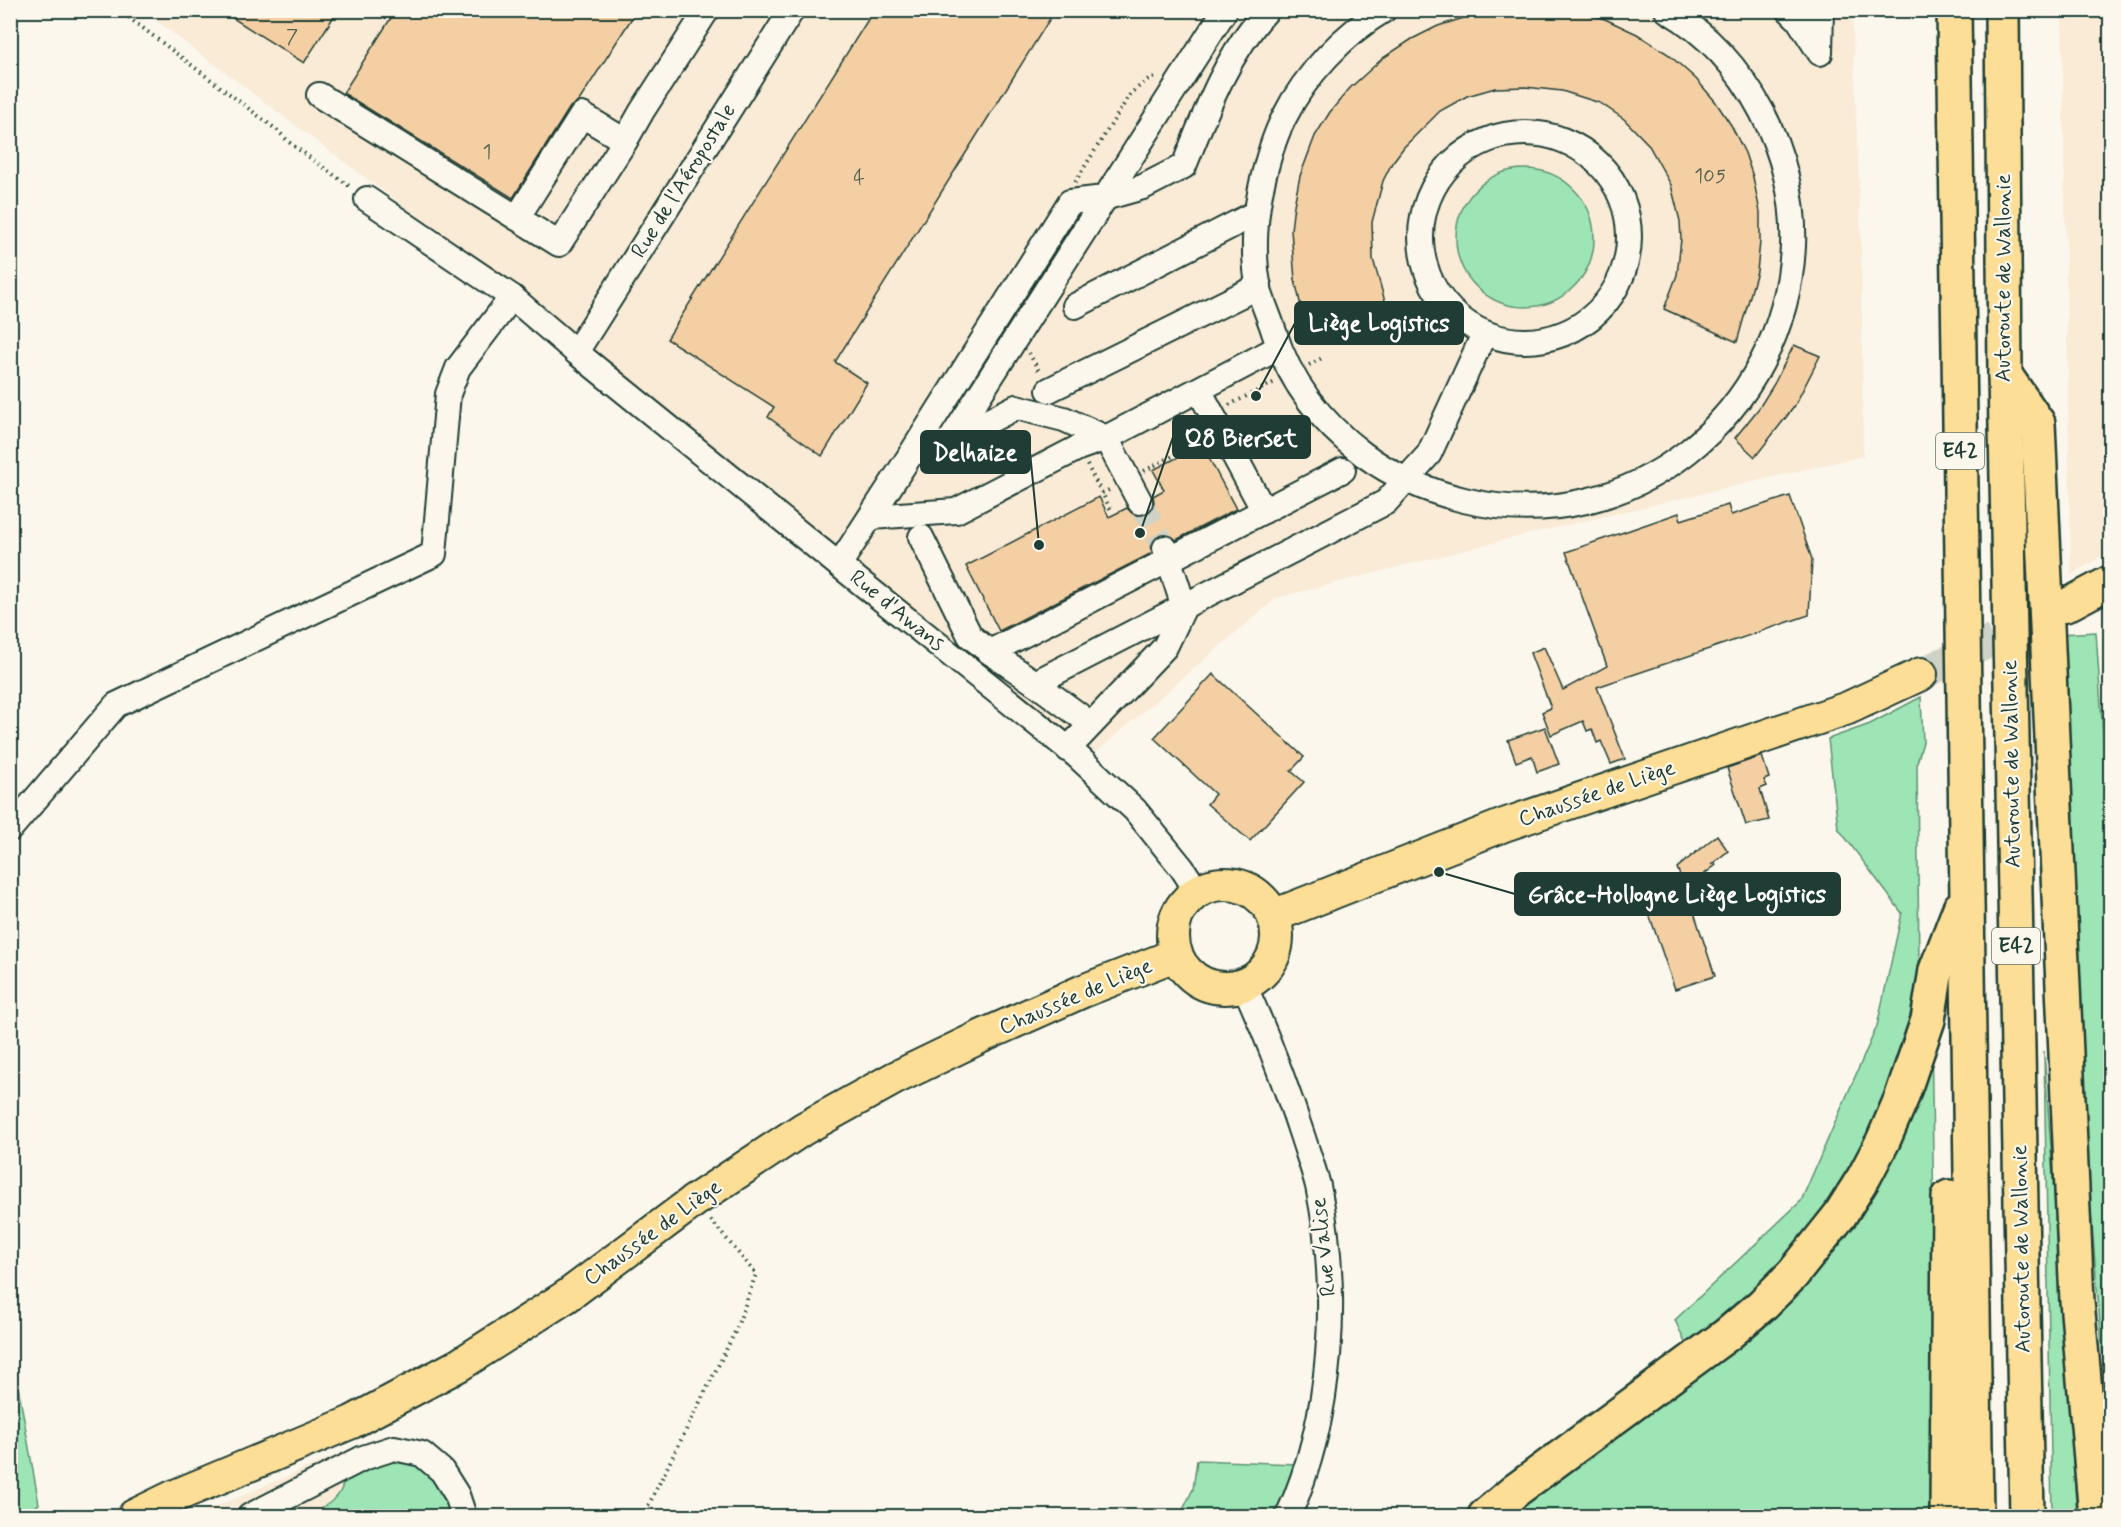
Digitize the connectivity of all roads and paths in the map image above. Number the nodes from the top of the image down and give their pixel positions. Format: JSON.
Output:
{"nodes":[{"id":1,"x":119,"y":10,"type":"edge"},
{"id":2,"x":706,"y":10,"type":"edge"},
{"id":3,"x":792,"y":10,"type":"edge"},
{"id":4,"x":1225,"y":10,"type":"edge"},
{"id":5,"x":1268,"y":10,"type":"edge"},
{"id":6,"x":1384,"y":10,"type":"edge"},
{"id":7,"x":1667,"y":10,"type":"edge"},
{"id":8,"x":1789,"y":10,"type":"edge"},
{"id":9,"x":1821,"y":10,"type":"edge"},
{"id":10,"x":1954,"y":10,"type":"edge"},
{"id":11,"x":2002,"y":10,"type":"edge"},
{"id":12,"x":319,"y":94,"type":"dead end"},
{"id":13,"x":625,"y":141,"type":"junction"},
{"id":14,"x":1112,"y":196,"type":"junction"},
{"id":15,"x":367,"y":199,"type":"joint"},
{"id":16,"x":1256,"y":213,"type":"junction"},
{"id":17,"x":517,"y":218,"type":"junction"},
{"id":18,"x":1259,"y":286,"type":"junction"},
{"id":19,"x":512,"y":297,"type":"junction"},
{"id":20,"x":1075,"y":306,"type":"dead end"},
{"id":21,"x":1484,"y":334,"type":"junction"},
{"id":22,"x":1278,"y":348,"type":"junction"},
{"id":23,"x":576,"y":352,"type":"junction"},
{"id":24,"x":2005,"y":375,"type":"junction"},
{"id":25,"x":1049,"y":390,"type":"dead end"},
{"id":26,"x":1199,"y":390,"type":"junction"},
{"id":27,"x":976,"y":427,"type":"junction"},
{"id":28,"x":1106,"y":438,"type":"junction"},
{"id":29,"x":950,"y":441,"type":"junction"},
{"id":30,"x":911,"y":454,"type":"junction"},
{"id":31,"x":1343,"y":470,"type":"dead end"},
{"id":32,"x":1405,"y":481,"type":"junction"},
{"id":33,"x":1140,"y":502,"type":"tunnel mouth"},
{"id":34,"x":1264,"y":510,"type":"junction"},
{"id":35,"x":871,"y":517,"type":"junction"},
{"id":36,"x":921,"y":537,"type":"dead end"},
{"id":37,"x":1167,"y":553,"type":"junction"},
{"id":38,"x":839,"y":565,"type":"junction"},
{"id":39,"x":2110,"y":582,"type":"edge"},
{"id":40,"x":2065,"y":606,"type":"tunnel mouth"},
{"id":41,"x":1184,"y":607,"type":"junction"},
{"id":42,"x":990,"y":652,"type":"junction"},
{"id":43,"x":1922,"y":674,"type":"tunnel mouth"},
{"id":44,"x":1035,"y":683,"type":"junction"},
{"id":45,"x":1091,"y":724,"type":"junction"},
{"id":46,"x":1068,"y":749,"type":"junction"},
{"id":47,"x":14,"y":824,"type":"edge"},
{"id":48,"x":1197,"y":891,"type":"junction"},
{"id":49,"x":1966,"y":891,"type":"junction"},
{"id":50,"x":1273,"y":916,"type":"junction"},
{"id":51,"x":1175,"y":956,"type":"junction"},
{"id":52,"x":1244,"y":985,"type":"junction"},
{"id":53,"x":1968,"y":1029,"type":"junction"},
{"id":54,"x":694,"y":1201,"type":"junction"},
{"id":55,"x":134,"y":1516,"type":"edge"},
{"id":56,"x":250,"y":1516,"type":"edge"},
{"id":57,"x":464,"y":1516,"type":"edge"},
{"id":58,"x":644,"y":1516,"type":"edge"},
{"id":59,"x":1288,"y":1516,"type":"edge"},
{"id":60,"x":1485,"y":1516,"type":"edge"},
{"id":61,"x":1947,"y":1516,"type":"edge"},
{"id":62,"x":1976,"y":1516,"type":"edge"},
{"id":63,"x":2026,"y":1516,"type":"edge"},
{"id":64,"x":2096,"y":1516,"type":"edge"}],
"edges":[{"from":1,"to":15,"type":"path"},
{"from":2,"to":13,"type":"street"},
{"from":3,"to":23,"type":"street","name":"Rue de l'Aéropostale"},
{"from":4,"to":14,"type":"street"},
{"from":5,"to":14,"type":"street"},
{"from":6,"to":16,"type":"street"},
{"from":7,"to":32,"type":"street"},
{"from":8,"to":9,"type":"street"},
{"from":10,"to":49,"type":"highway","name":"Autoroute de Wallonie","number":"E42"},
{"from":11,"to":24,"type":"highway","name":"Autoroute de Wallonie","number":"E42"},
{"from":12,"to":17,"type":"street"},
{"from":13,"to":17,"type":"street"},
{"from":13,"to":17,"type":"street"},
{"from":14,"to":27,"type":"street"},
{"from":14,"to":29,"type":"street"},
{"from":14,"to":30,"type":"street"},
{"from":15,"to":19,"type":"street","name":"Rue d'Awans"},
{"from":16,"to":18,"type":"street"},
{"from":16,"to":20,"type":"street"},
{"from":18,"to":22,"type":"street"},
{"from":18,"to":25,"type":"street"},
{"from":19,"to":23,"type":"street","name":"Rue d'Awans"},
{"from":19,"to":47,"type":"street"},
{"from":21,"to":21,"type":"street"},
{"from":21,"to":32,"type":"street"},
{"from":22,"to":26,"type":"street"},
{"from":22,"to":32,"type":"street"},
{"from":23,"to":38,"type":"street","name":"Rue d'Awans"},
{"from":24,"to":63,"type":"highway","name":"Autoroute de Wallonie","number":"E42"},
{"from":24,"to":64,"type":"highway"},
{"from":26,"to":28,"type":"street"},
{"from":26,"to":34,"type":"street"},
{"from":27,"to":28,"type":"street"},
{"from":27,"to":29,"type":"street"},
{"from":28,"to":33,"type":"street"},
{"from":28,"to":35,"type":"street"},
{"from":29,"to":30,"type":"street"},
{"from":30,"to":35,"type":"street"},
{"from":31,"to":34,"type":"street"},
{"from":32,"to":41,"type":"street"},
{"from":34,"to":37,"type":"street"},
{"from":35,"to":38,"type":"street"},
{"from":36,"to":42,"type":"street"},
{"from":37,"to":41,"type":"street"},
{"from":37,"to":42,"type":"street"},
{"from":38,"to":46,"type":"street","name":"Rue d'Awans"},
{"from":39,"to":40,"type":"main road"},
{"from":41,"to":44,"type":"street"},
{"from":41,"to":45,"type":"street"},
{"from":42,"to":44,"type":"street"},
{"from":43,"to":50,"type":"main road","name":"Chaussée de Liège"},
{"from":44,"to":45,"type":"street"},
{"from":45,"to":46,"type":"street"},
{"from":46,"to":48,"type":"street","name":"Rue d'Awans"},
{"from":48,"to":50,"type":"main road"},
{"from":48,"to":51,"type":"main road"},
{"from":49,"to":53,"type":"highway","name":"Autoroute de Wallonie","number":"E42"},
{"from":49,"to":60,"type":"highway"},
{"from":50,"to":52,"type":"main road"},
{"from":51,"to":52,"type":"main road"},
{"from":51,"to":54,"type":"main road","name":"Chaussée de Liège"},
{"from":52,"to":59,"type":"street","name":"Rue Valise"},
{"from":53,"to":61,"type":"highway"},
{"from":53,"to":62,"type":"highway","name":"Autoroute de Wallonie","number":"E42"},
{"from":54,"to":55,"type":"main road","name":"Chaussée de Liège"},
{"from":54,"to":58,"type":"path"},
{"from":56,"to":57,"type":"street"}]}
